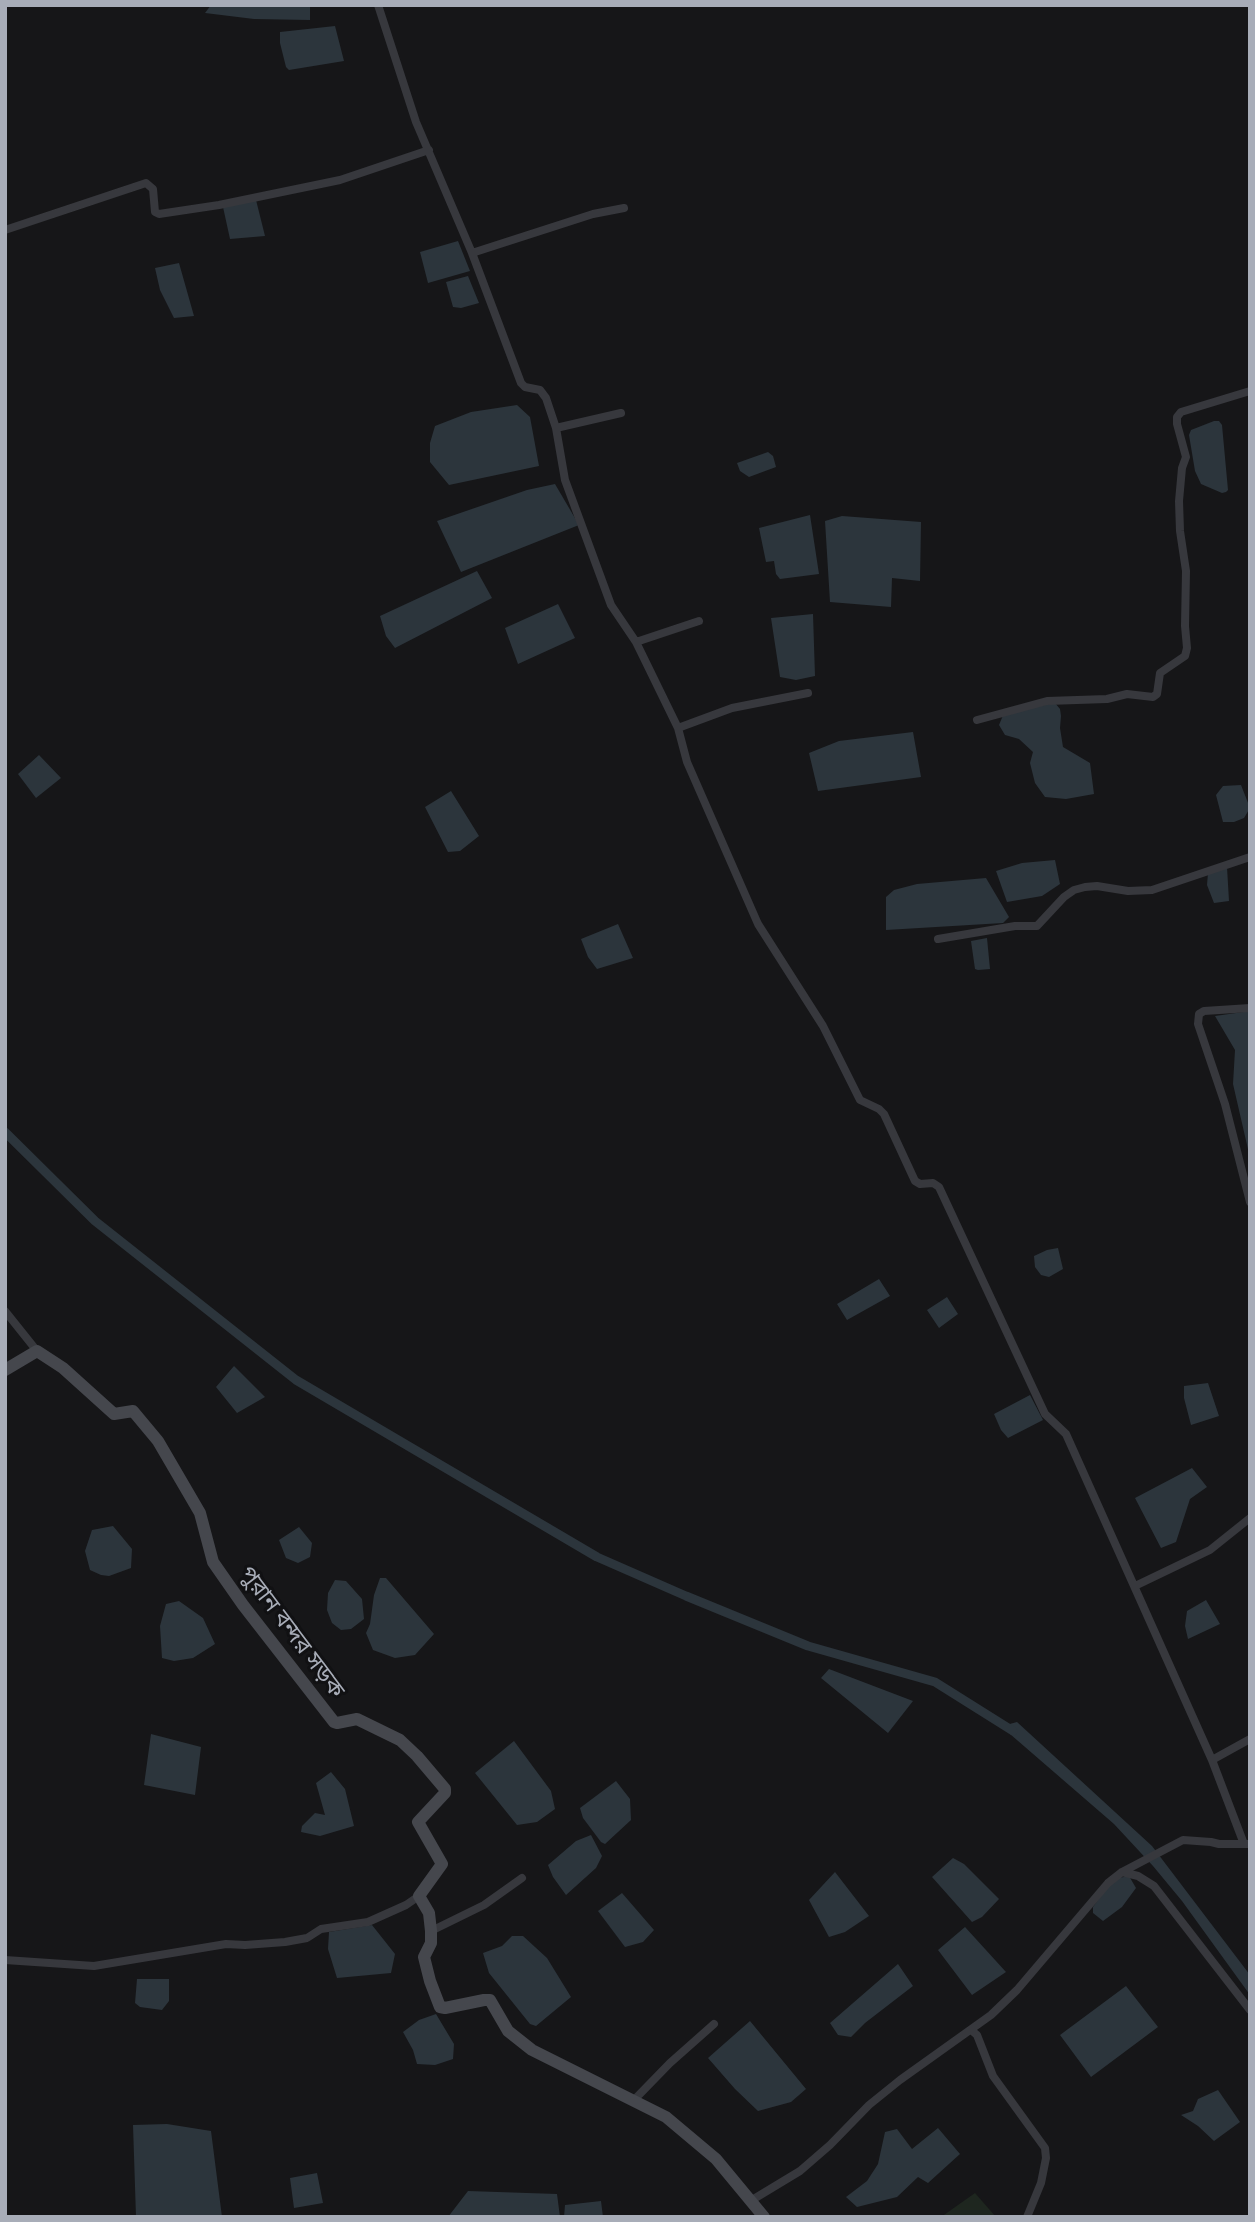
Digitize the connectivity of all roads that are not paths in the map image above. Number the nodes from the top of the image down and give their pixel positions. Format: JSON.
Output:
{"nodes":[{"id":1,"x":378,"y":5,"type":"edge"},
{"id":2,"x":429,"y":150,"type":"junction"},
{"id":3,"x":624,"y":208,"type":"dead end"},
{"id":4,"x":5,"y":230,"type":"edge"},
{"id":5,"x":472,"y":253,"type":"junction"},
{"id":6,"x":1250,"y":391,"type":"edge"},
{"id":7,"x":621,"y":413,"type":"dead end"},
{"id":8,"x":556,"y":428,"type":"junction"},
{"id":9,"x":698,"y":621,"type":"dead end"},
{"id":10,"x":636,"y":642,"type":"junction"},
{"id":11,"x":808,"y":693,"type":"dead end"},
{"id":12,"x":976,"y":720,"type":"dead end"},
{"id":13,"x":678,"y":727,"type":"junction"},
{"id":14,"x":1250,"y":857,"type":"edge"},
{"id":15,"x":939,"y":939,"type":"dead end"},
{"id":16,"x":1250,"y":1008,"type":"edge"},
{"id":17,"x":1250,"y":1202,"type":"edge"},
{"id":18,"x":5,"y":1311,"type":"edge"},
{"id":19,"x":37,"y":1352,"type":"junction"},
{"id":20,"x":5,"y":1370,"type":"edge"},
{"id":21,"x":1250,"y":1518,"type":"edge"},
{"id":22,"x":1135,"y":1586,"type":"junction"},
{"id":23,"x":1250,"y":1739,"type":"edge"},
{"id":24,"x":1212,"y":1760,"type":"junction"},
{"id":25,"x":1247,"y":1844,"type":"edge"},
{"id":26,"x":1122,"y":1872,"type":"junction"},
{"id":27,"x":522,"y":1878,"type":"dead end"},
{"id":28,"x":419,"y":1896,"type":"junction"},
{"id":29,"x":432,"y":1931,"type":"junction"},
{"id":30,"x":5,"y":1960,"type":"edge"},
{"id":31,"x":1250,"y":2010,"type":"edge"},
{"id":32,"x":714,"y":2024,"type":"dead end"},
{"id":33,"x":971,"y":2030,"type":"junction"},
{"id":34,"x":634,"y":2100,"type":"junction"},
{"id":35,"x":752,"y":2200,"type":"junction"},
{"id":36,"x":764,"y":2217,"type":"edge"},
{"id":37,"x":1027,"y":2217,"type":"edge"}],
"edges":[{"from":1,"to":2,"type":"street"},
{"from":2,"to":4,"type":"street"},
{"from":2,"to":5,"type":"street"},
{"from":3,"to":5,"type":"street"},
{"from":5,"to":8,"type":"street"},
{"from":6,"to":12,"type":"street"},
{"from":7,"to":8,"type":"street"},
{"from":8,"to":10,"type":"street"},
{"from":9,"to":10,"type":"street"},
{"from":10,"to":13,"type":"street"},
{"from":11,"to":13,"type":"street"},
{"from":13,"to":22,"type":"street"},
{"from":14,"to":15,"type":"street"},
{"from":16,"to":17,"type":"street"},
{"from":18,"to":19,"type":"street"},
{"from":19,"to":20,"type":"street"},
{"from":19,"to":28,"type":"street","name":"পুরান বন্দর সড়ক"},
{"from":21,"to":22,"type":"street"},
{"from":22,"to":24,"type":"street"},
{"from":23,"to":24,"type":"street"},
{"from":24,"to":25,"type":"street"},
{"from":25,"to":26,"type":"street"},
{"from":26,"to":31,"type":"street"},
{"from":26,"to":33,"type":"street"},
{"from":27,"to":29,"type":"street"},
{"from":28,"to":29,"type":"street"},
{"from":28,"to":30,"type":"street"},
{"from":29,"to":34,"type":"street"},
{"from":32,"to":34,"type":"street"},
{"from":33,"to":35,"type":"street"},
{"from":33,"to":37,"type":"street"},
{"from":34,"to":35,"type":"street"},
{"from":35,"to":36,"type":"street"}]}
